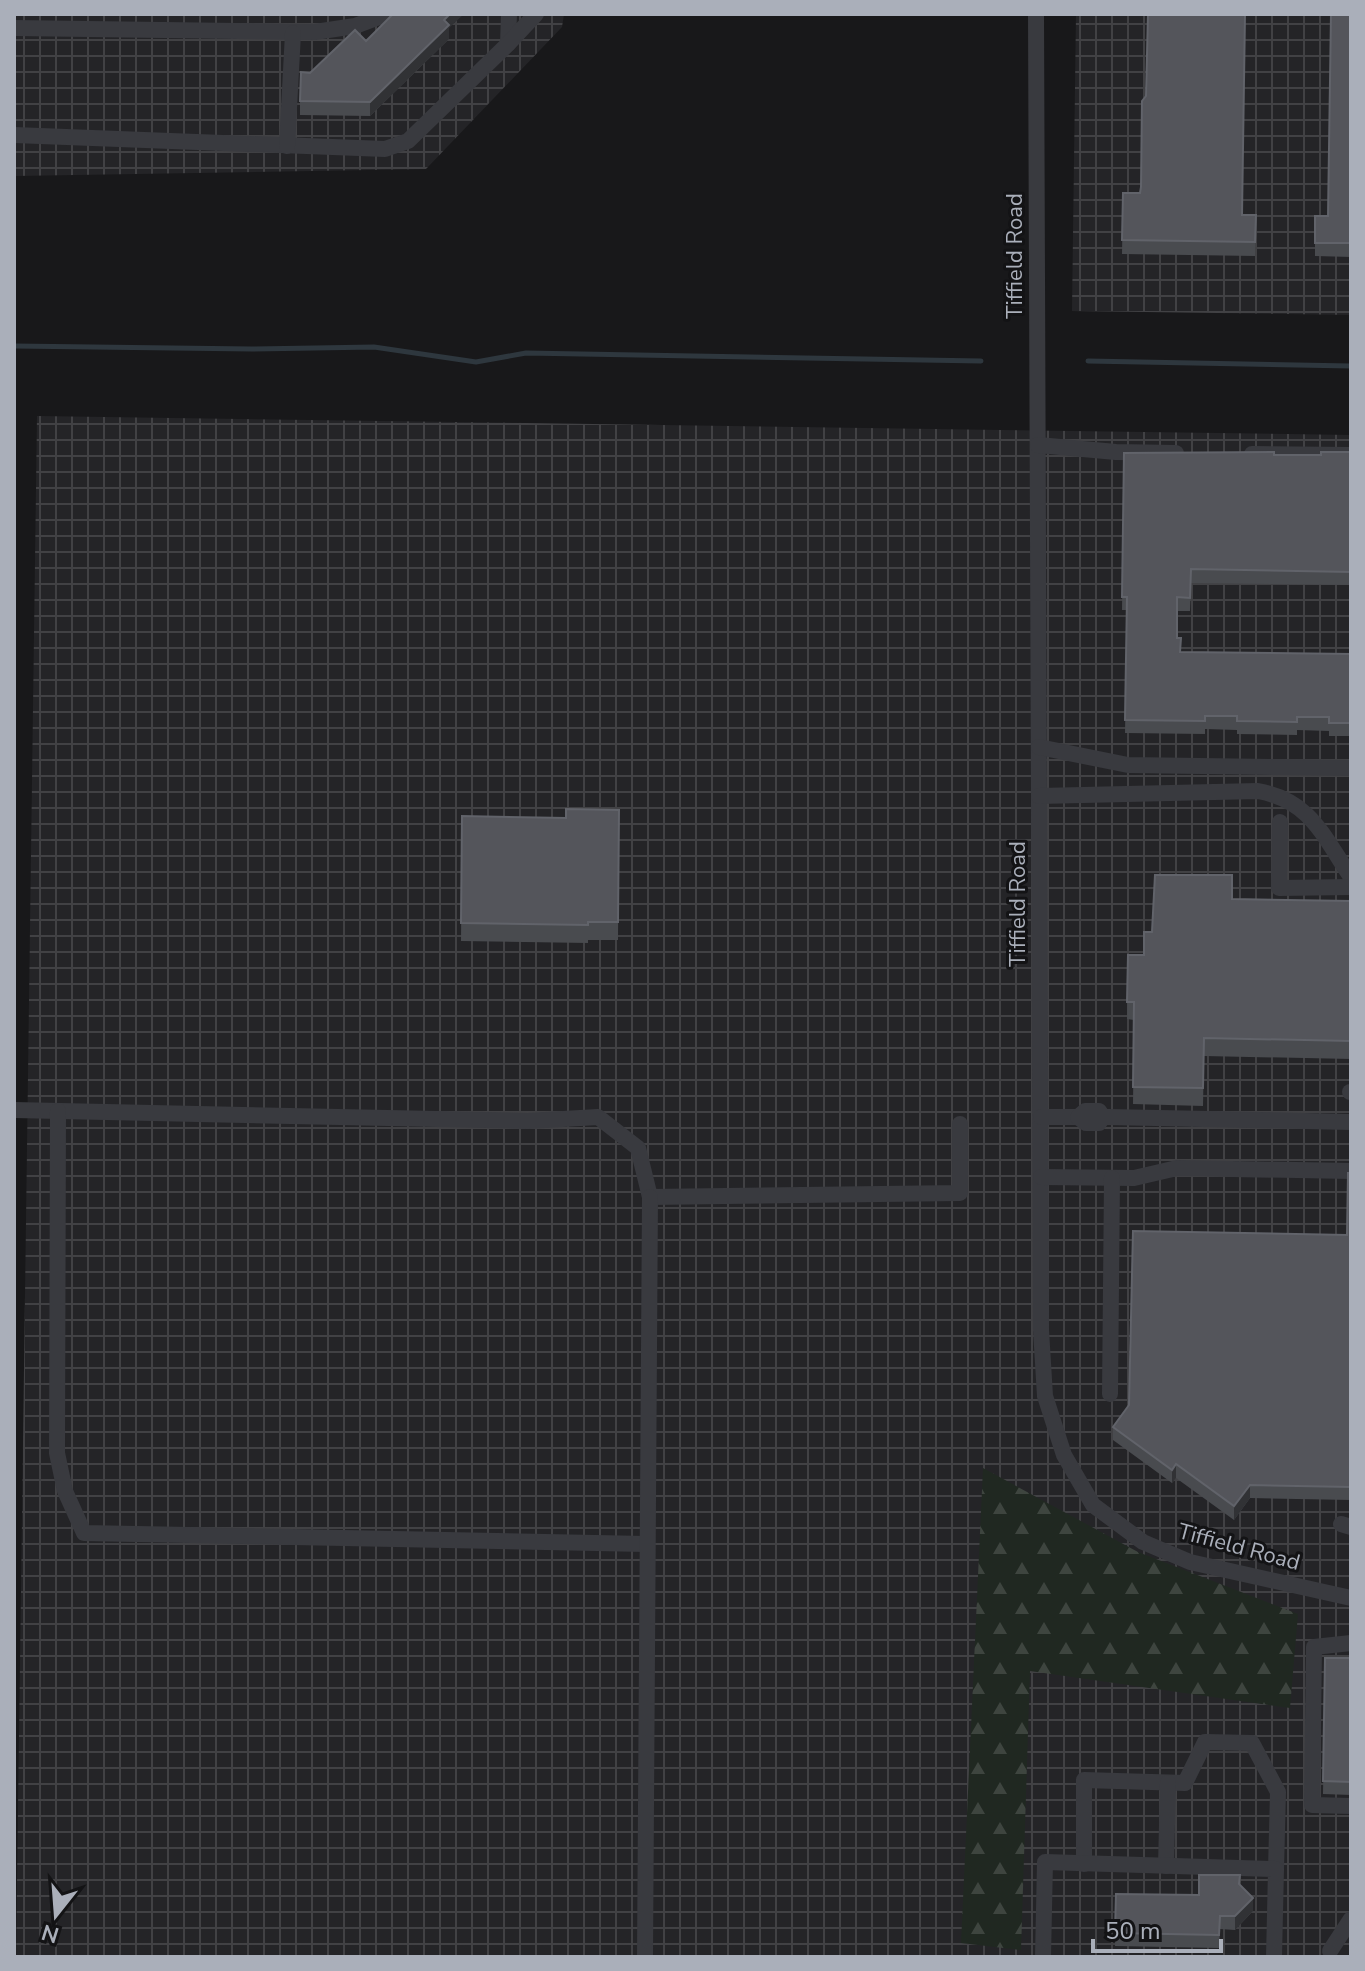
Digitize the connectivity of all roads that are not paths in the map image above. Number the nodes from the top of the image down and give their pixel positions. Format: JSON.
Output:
{"nodes":[{"id":1,"x":387,"y":14,"type":"edge"},
{"id":2,"x":509,"y":14,"type":"edge"},
{"id":3,"x":536,"y":14,"type":"edge"},
{"id":4,"x":1036,"y":14,"type":"edge"},
{"id":5,"x":14,"y":28,"type":"edge"},
{"id":6,"x":293,"y":33,"type":"junction"},
{"id":7,"x":508,"y":44,"type":"junction"},
{"id":8,"x":14,"y":135,"type":"edge"},
{"id":9,"x":287,"y":146,"type":"junction"},
{"id":10,"x":1038,"y":445,"type":"junction"},
{"id":11,"x":1194,"y":453,"type":"edge"},
{"id":12,"x":1241,"y":454,"type":"edge"},
{"id":13,"x":1351,"y":455,"type":"edge"},
{"id":14,"x":1039,"y":747,"type":"junction"},
{"id":15,"x":1351,"y":768,"type":"edge"},
{"id":16,"x":1039,"y":796,"type":"junction"},
{"id":17,"x":1280,"y":822,"type":"dead end"},
{"id":18,"x":1351,"y":877,"type":"edge"},
{"id":19,"x":1351,"y":887,"type":"edge"},
{"id":20,"x":14,"y":1110,"type":"edge"},
{"id":21,"x":58,"y":1111,"type":"junction"},
{"id":22,"x":1041,"y":1117,"type":"junction"},
{"id":23,"x":1351,"y":1122,"type":"edge"},
{"id":24,"x":960,"y":1124,"type":"dead end"},
{"id":25,"x":1351,"y":1171,"type":"edge"},
{"id":26,"x":1041,"y":1177,"type":"junction"},
{"id":27,"x":1112,"y":1178,"type":"junction"},
{"id":28,"x":650,"y":1197,"type":"junction"},
{"id":29,"x":1110,"y":1394,"type":"dead end"},
{"id":30,"x":646,"y":1544,"type":"junction"},
{"id":31,"x":1351,"y":1598,"type":"edge"},
{"id":32,"x":1351,"y":1643,"type":"edge"},
{"id":33,"x":1168,"y":1783,"type":"junction"},
{"id":34,"x":1351,"y":1806,"type":"edge"},
{"id":35,"x":1084,"y":1864,"type":"junction"},
{"id":36,"x":1166,"y":1866,"type":"junction"},
{"id":37,"x":1276,"y":1869,"type":"junction"},
{"id":38,"x":1351,"y":1919,"type":"edge"},
{"id":39,"x":1330,"y":1951,"type":"dead end"},
{"id":40,"x":645,"y":1957,"type":"edge"},
{"id":41,"x":1043,"y":1957,"type":"edge"},
{"id":42,"x":1274,"y":1957,"type":"edge"}],
"edges":[{"from":1,"to":6,"type":"street"},
{"from":2,"to":7,"type":"street"},
{"from":3,"to":7,"type":"street"},
{"from":4,"to":10,"type":"street","name":"Tiffield Road"},
{"from":5,"to":6,"type":"street"},
{"from":6,"to":9,"type":"street"},
{"from":7,"to":9,"type":"street"},
{"from":8,"to":9,"type":"street"},
{"from":10,"to":11,"type":"street"},
{"from":10,"to":14,"type":"street","name":"Tiffield Road"},
{"from":12,"to":13,"type":"street"},
{"from":14,"to":15,"type":"street"},
{"from":14,"to":16,"type":"street","name":"Tiffield Road"},
{"from":16,"to":18,"type":"street"},
{"from":16,"to":22,"type":"street","name":"Tiffield Road"},
{"from":17,"to":19,"type":"street"},
{"from":20,"to":21,"type":"street"},
{"from":21,"to":28,"type":"street"},
{"from":21,"to":30,"type":"street"},
{"from":22,"to":23,"type":"street"},
{"from":22,"to":26,"type":"street","name":"Tiffield Road"},
{"from":24,"to":28,"type":"street"},
{"from":25,"to":27,"type":"street"},
{"from":26,"to":27,"type":"street"},
{"from":26,"to":31,"type":"street","name":"Tiffield Road"},
{"from":27,"to":29,"type":"street"},
{"from":28,"to":30,"type":"street"},
{"from":30,"to":40,"type":"street"},
{"from":32,"to":34,"type":"street"},
{"from":33,"to":35,"type":"street"},
{"from":33,"to":36,"type":"street"},
{"from":33,"to":37,"type":"street"},
{"from":35,"to":36,"type":"street"},
{"from":35,"to":41,"type":"street"},
{"from":36,"to":37,"type":"street"},
{"from":37,"to":42,"type":"street"},
{"from":38,"to":39,"type":"street"}]}
